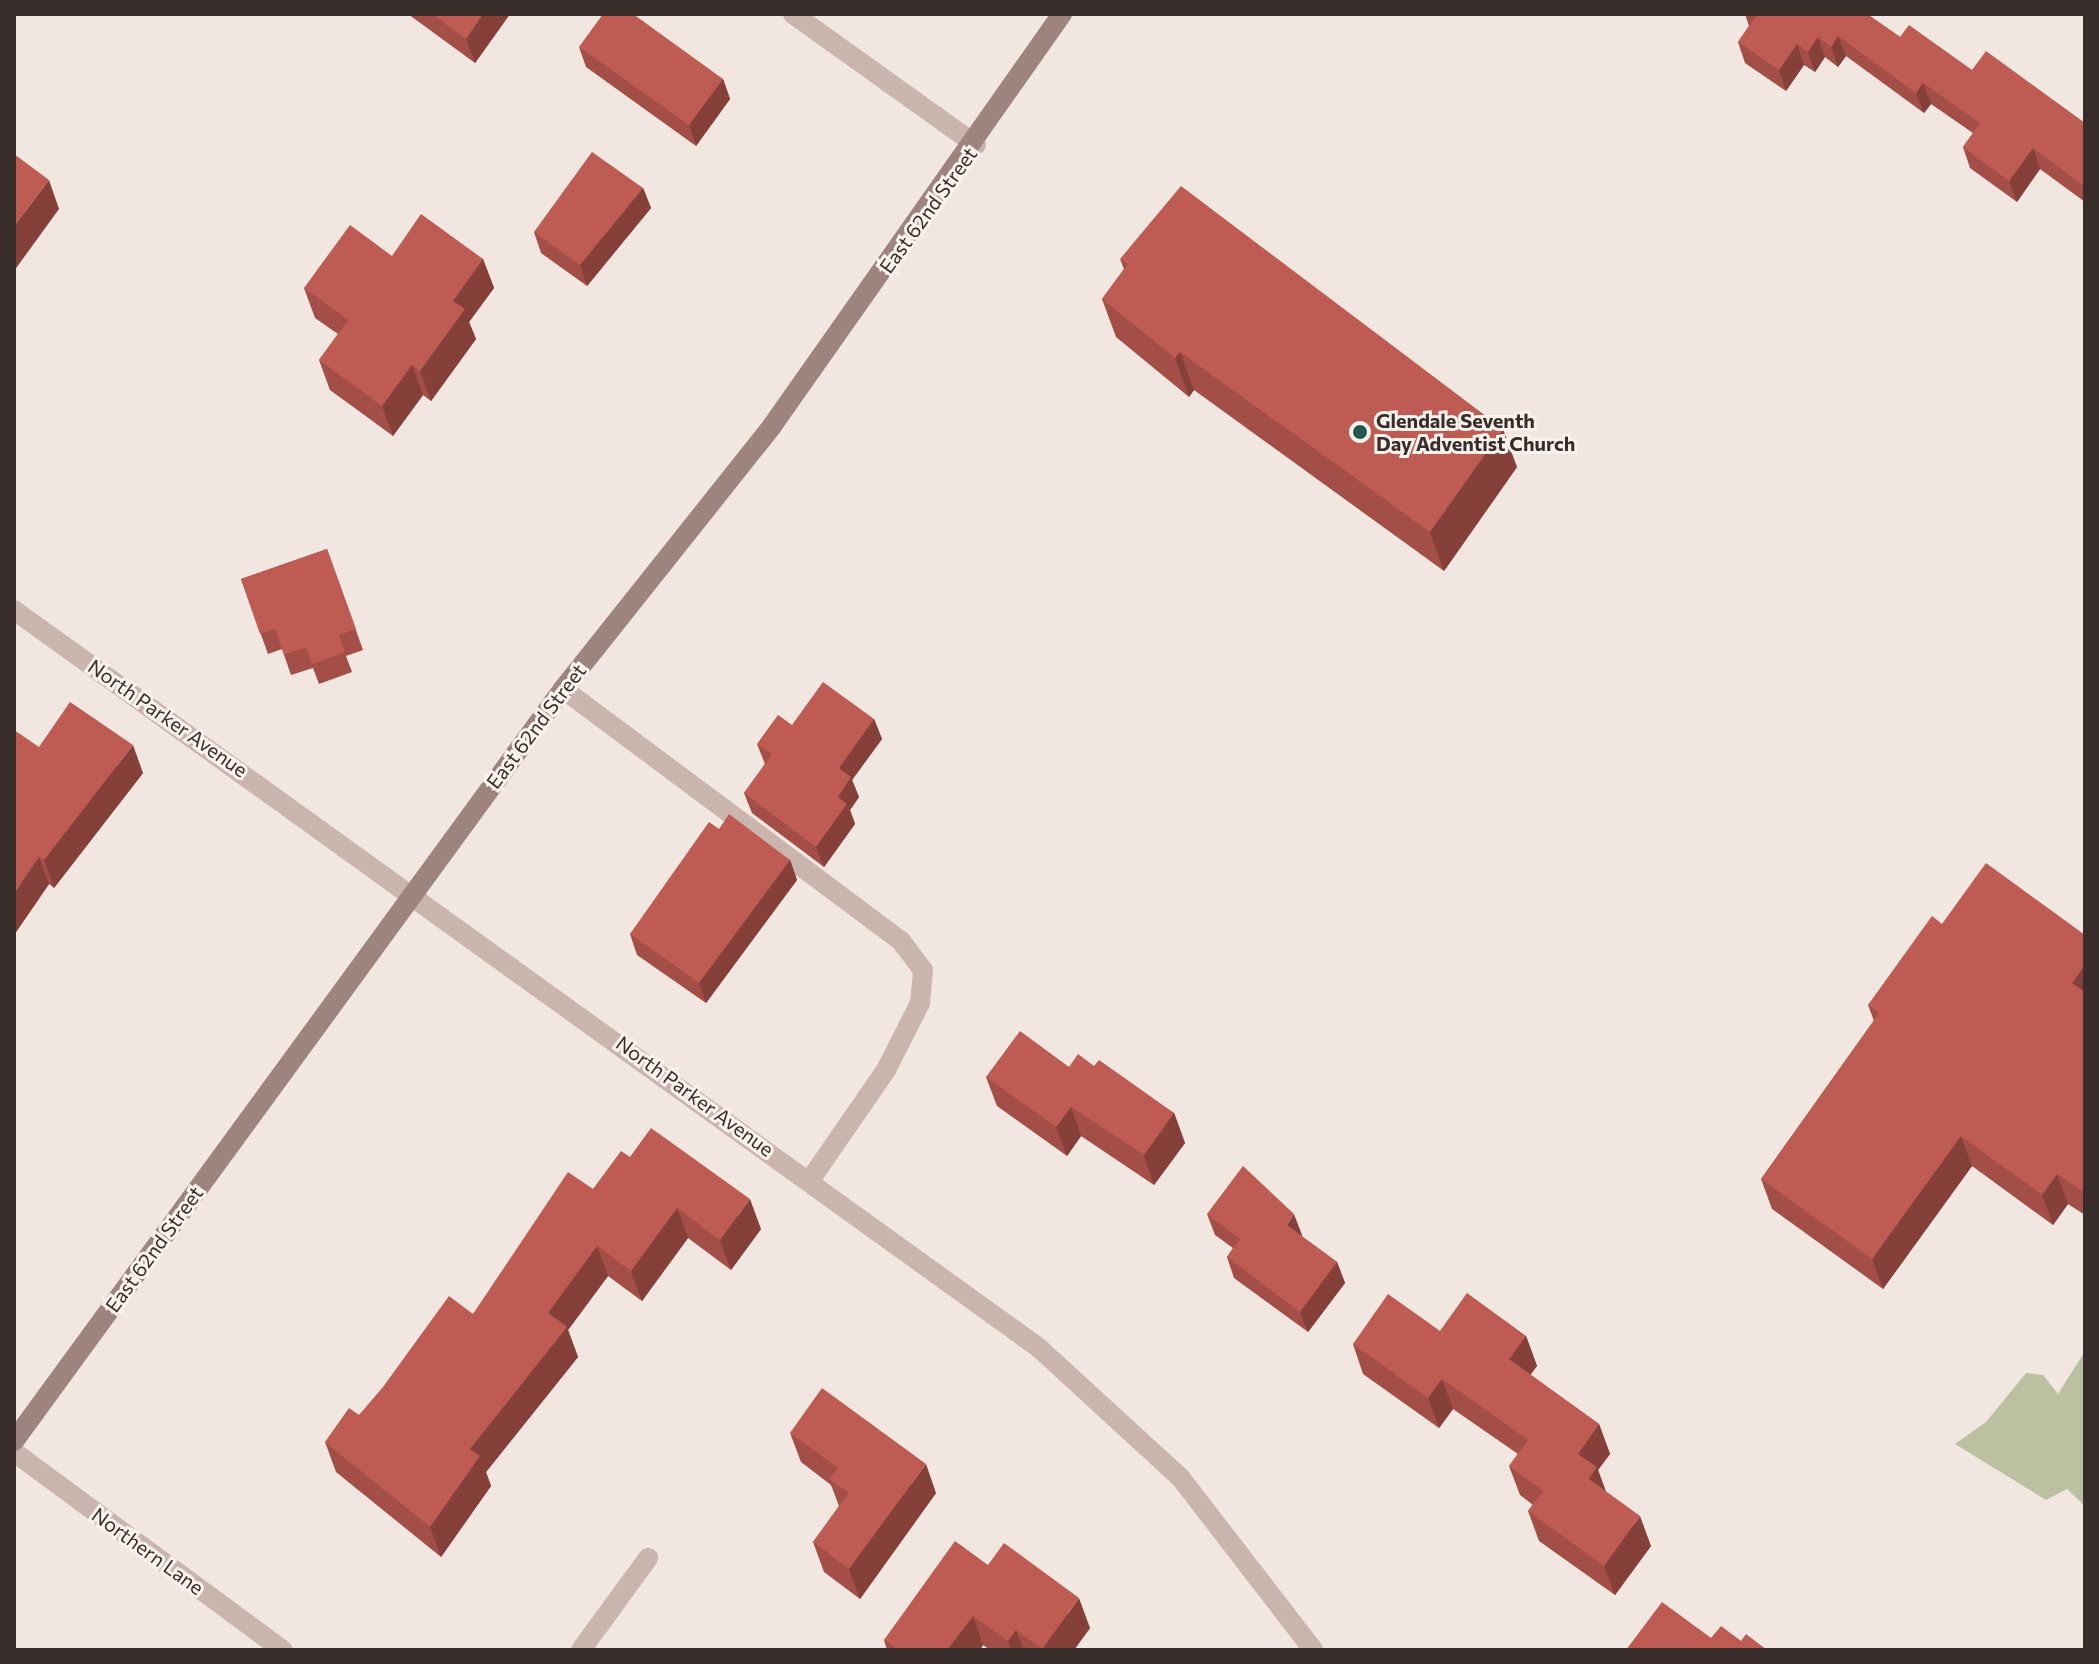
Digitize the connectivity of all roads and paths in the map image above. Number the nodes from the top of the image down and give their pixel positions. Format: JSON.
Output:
{"nodes":[{"id":1,"x":793,"y":14,"type":"edge"},
{"id":2,"x":1062,"y":14,"type":"edge"},
{"id":3,"x":976,"y":145,"type":"junction"},
{"id":4,"x":14,"y":610,"type":"edge"},
{"id":5,"x":563,"y":689,"type":"junction"},
{"id":6,"x":414,"y":892,"type":"junction"},
{"id":7,"x":810,"y":1180,"type":"junction"},
{"id":8,"x":14,"y":1441,"type":"edge"},
{"id":9,"x":14,"y":1452,"type":"edge"},
{"id":10,"x":648,"y":1558,"type":"dead end"},
{"id":11,"x":283,"y":1650,"type":"edge"},
{"id":12,"x":581,"y":1650,"type":"edge"},
{"id":13,"x":1313,"y":1650,"type":"edge"}],
"edges":[{"from":1,"to":3,"type":"street"},
{"from":2,"to":3,"type":"street","name":"East 62nd Street"},
{"from":3,"to":5,"type":"street","name":"East 62nd Street"},
{"from":4,"to":6,"type":"street","name":"North Parker Avenue"},
{"from":5,"to":6,"type":"street","name":"East 62nd Street"},
{"from":5,"to":7,"type":"street"},
{"from":6,"to":7,"type":"street","name":"North Parker Avenue"},
{"from":6,"to":8,"type":"street","name":"East 62nd Street"},
{"from":7,"to":13,"type":"street","name":"North Parker Avenue"},
{"from":9,"to":11,"type":"street","name":"Northern Lane"},
{"from":10,"to":12,"type":"street"}]}
